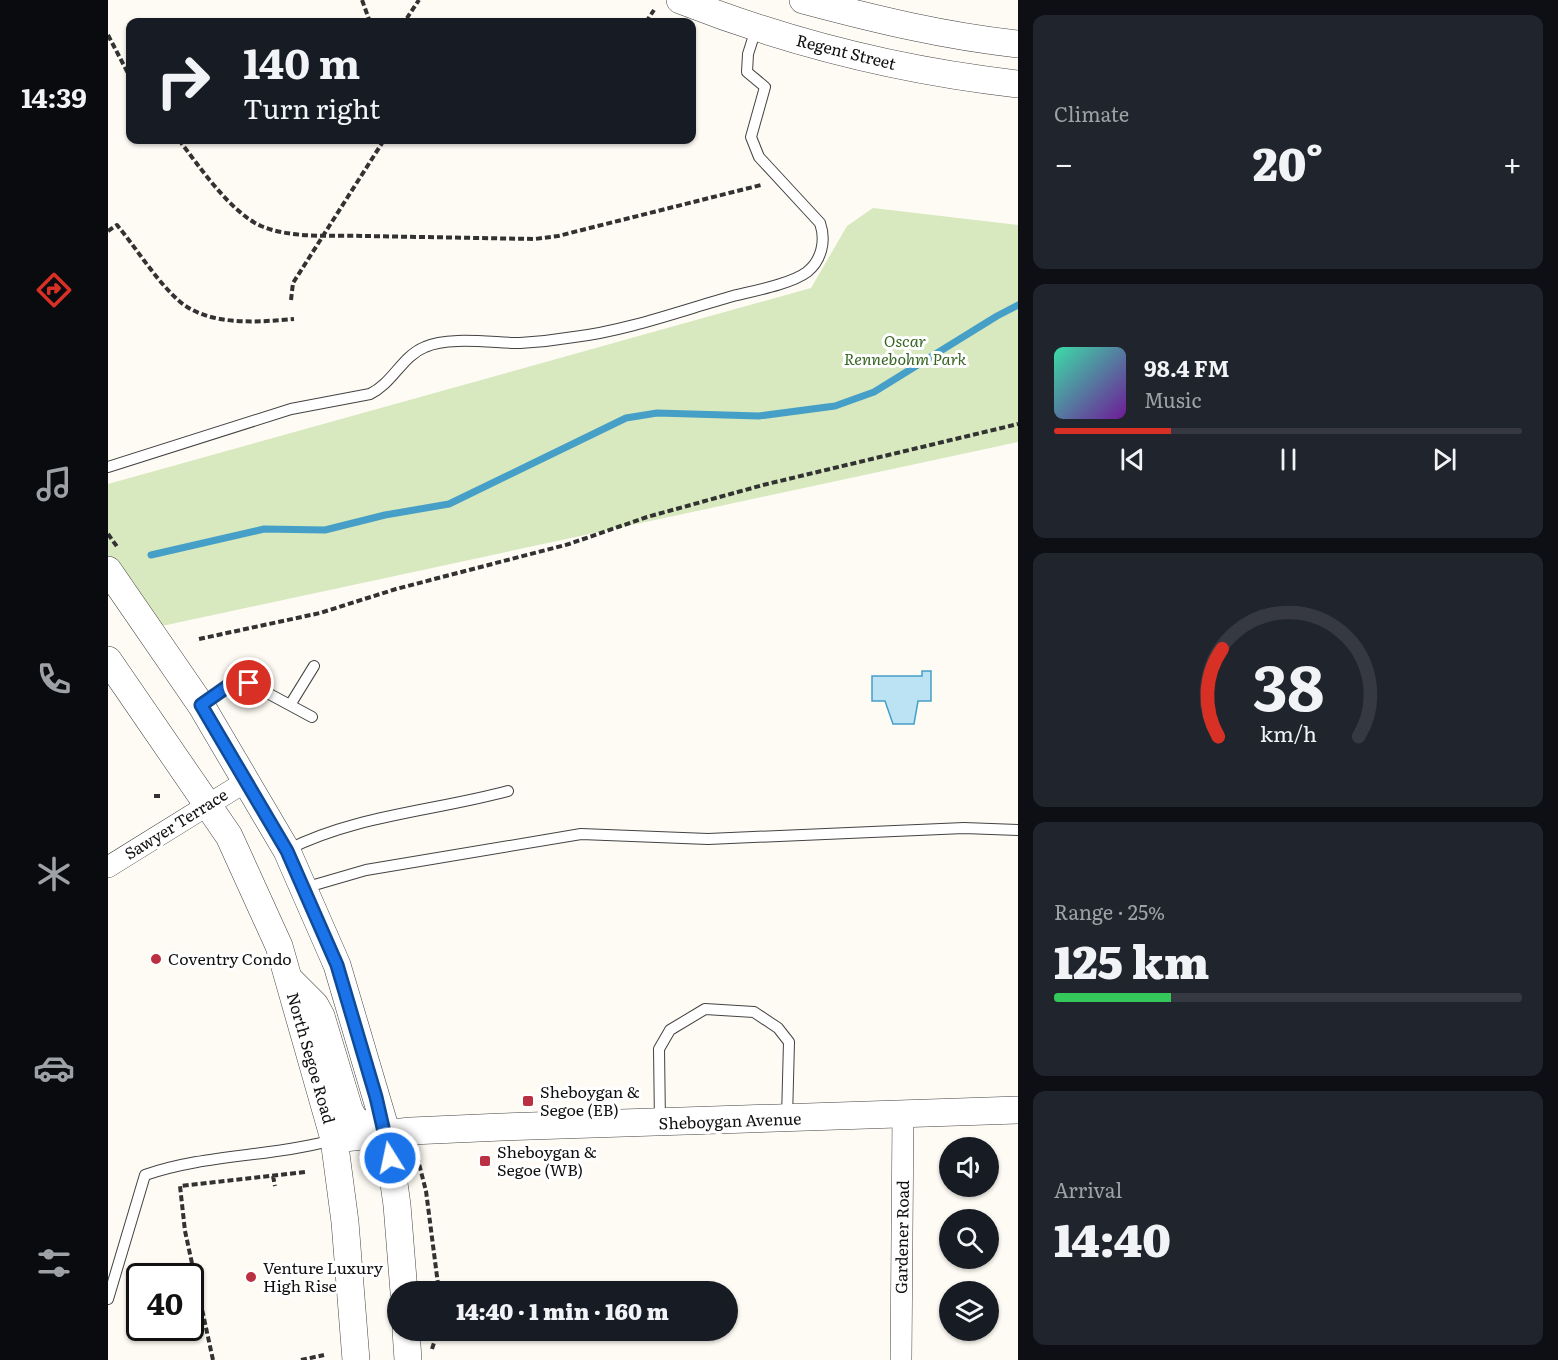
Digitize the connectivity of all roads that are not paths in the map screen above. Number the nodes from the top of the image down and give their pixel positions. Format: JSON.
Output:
{"nodes":[{"id":1,"x":680,"y":0,"type":"edge"},
{"id":2,"x":803,"y":0,"type":"edge"},
{"id":3,"x":756,"y":29,"type":"junction"},
{"id":4,"x":1018,"y":44,"type":"edge"},
{"id":5,"x":1018,"y":84,"type":"edge"},
{"id":6,"x":108,"y":467,"type":"edge"},
{"id":7,"x":108,"y":570,"type":"edge"},
{"id":8,"x":108,"y":660,"type":"edge"},
{"id":9,"x":314,"y":666,"type":"dead end"},
{"id":10,"x":201,"y":705,"type":"junction"},
{"id":11,"x":290,"y":705,"type":"junction"},
{"id":12,"x":312,"y":717,"type":"dead end"},
{"id":13,"x":245,"y":782,"type":"junction"},
{"id":14,"x":508,"y":791,"type":"dead end"},
{"id":15,"x":208,"y":804,"type":"junction"},
{"id":16,"x":1018,"y":830,"type":"edge"},
{"id":17,"x":287,"y":851,"type":"junction"},
{"id":18,"x":108,"y":867,"type":"edge"},
{"id":19,"x":304,"y":888,"type":"junction"},
{"id":20,"x":287,"y":977,"type":"junction"},
{"id":21,"x":1018,"y":1110,"type":"edge"},
{"id":22,"x":903,"y":1113,"type":"junction"},
{"id":23,"x":788,"y":1119,"type":"junction"},
{"id":24,"x":660,"y":1123,"type":"junction"},
{"id":25,"x":387,"y":1134,"type":"junction"},
{"id":26,"x":334,"y":1139,"type":"junction"},
{"id":27,"x":403,"y":1281,"type":"edge"},
{"id":28,"x":108,"y":1299,"type":"edge"},
{"id":29,"x":356,"y":1360,"type":"edge"},
{"id":30,"x":901,"y":1360,"type":"edge"}],
"edges":[{"from":1,"to":3,"type":"street","name":"Regent Street"},
{"from":2,"to":4,"type":"street"},
{"from":3,"to":5,"type":"street","name":"Regent Street"},
{"from":3,"to":6,"type":"lane"},
{"from":7,"to":10,"type":"street"},
{"from":8,"to":15,"type":"street","name":"North Segoe Road"},
{"from":9,"to":11,"type":"lane"},
{"from":10,"to":11,"type":"lane"},
{"from":10,"to":13,"type":"street"},
{"from":11,"to":12,"type":"lane"},
{"from":13,"to":15,"type":"street","name":"Sawyer Terrace"},
{"from":13,"to":17,"type":"street"},
{"from":14,"to":17,"type":"lane"},
{"from":15,"to":18,"type":"street","name":"Sawyer Terrace"},
{"from":15,"to":20,"type":"street","name":"North Segoe Road"},
{"from":16,"to":19,"type":"lane"},
{"from":17,"to":19,"type":"street"},
{"from":19,"to":25,"type":"street"},
{"from":20,"to":25,"type":"street"},
{"from":20,"to":26,"type":"street","name":"North Segoe Road"},
{"from":21,"to":22,"type":"street","name":"Sheboygan Avenue"},
{"from":22,"to":23,"type":"street","name":"Sheboygan Avenue"},
{"from":22,"to":30,"type":"street","name":"Gardener Road"},
{"from":23,"to":24,"type":"street","name":"Sheboygan Avenue"},
{"from":23,"to":24,"type":"lane"},
{"from":24,"to":25,"type":"street","name":"Sheboygan Avenue"},
{"from":25,"to":26,"type":"street","name":"Sheboygan Avenue"},
{"from":25,"to":27,"type":"street"},
{"from":26,"to":28,"type":"lane"},
{"from":26,"to":29,"type":"street","name":"North Segoe Road"}]}
